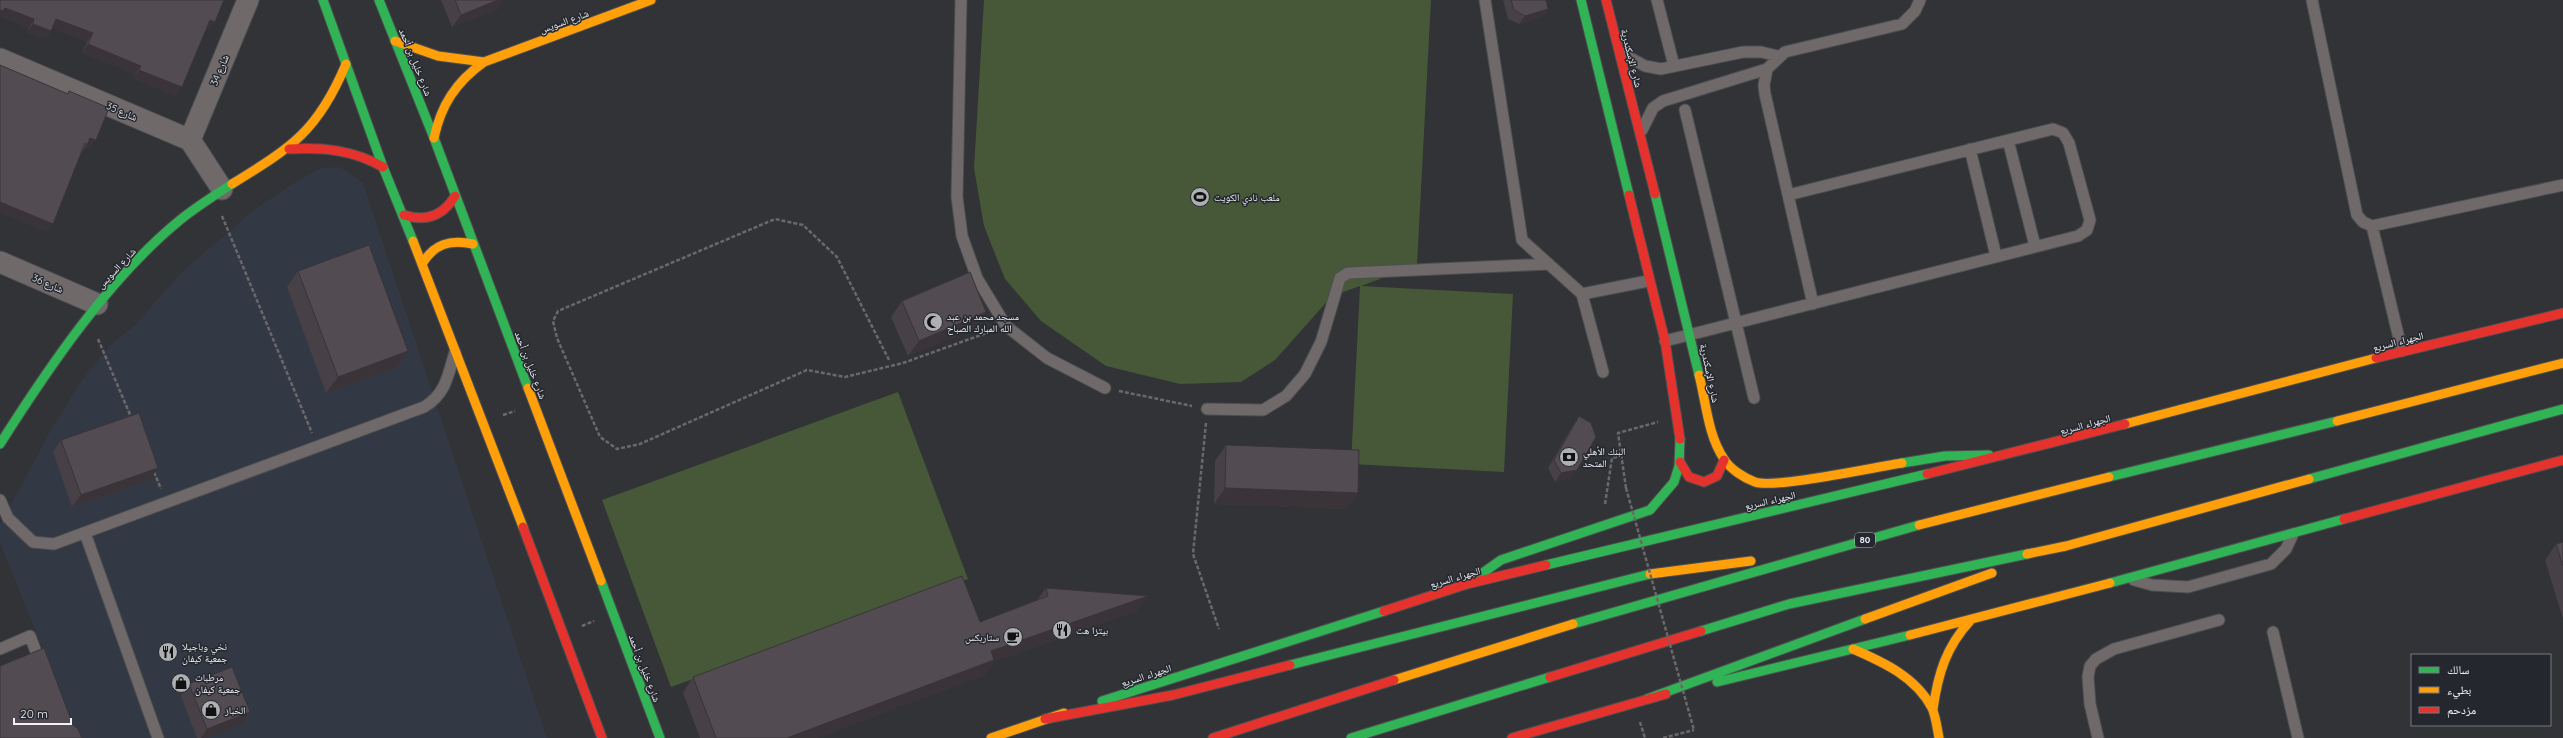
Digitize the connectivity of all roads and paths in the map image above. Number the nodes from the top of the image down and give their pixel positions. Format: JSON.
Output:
{"nodes":[{"id":1,"x":248,"y":0,"type":"edge"},
{"id":2,"x":323,"y":0,"type":"edge"},
{"id":3,"x":380,"y":0,"type":"edge"},
{"id":4,"x":651,"y":0,"type":"edge"},
{"id":5,"x":961,"y":0,"type":"edge"},
{"id":6,"x":1485,"y":0,"type":"edge"},
{"id":7,"x":1581,"y":0,"type":"edge"},
{"id":8,"x":1606,"y":0,"type":"edge"},
{"id":9,"x":1657,"y":0,"type":"edge"},
{"id":10,"x":1920,"y":0,"type":"edge"},
{"id":11,"x":2312,"y":0,"type":"edge"},
{"id":12,"x":395,"y":41,"type":"junction"},
{"id":13,"x":1619,"y":51,"type":"junction"},
{"id":14,"x":1778,"y":56,"type":"junction"},
{"id":15,"x":0,"y":59,"type":"edge"},
{"id":16,"x":484,"y":62,"type":"junction"},
{"id":17,"x":346,"y":64,"type":"junction"},
{"id":18,"x":1674,"y":66,"type":"junction"},
{"id":19,"x":1767,"y":69,"type":"junction"},
{"id":20,"x":1685,"y":110,"type":"dead end"},
{"id":21,"x":1640,"y":136,"type":"junction"},
{"id":22,"x":434,"y":138,"type":"junction"},
{"id":23,"x":190,"y":140,"type":"junction"},
{"id":24,"x":2008,"y":140,"type":"junction"},
{"id":25,"x":289,"y":149,"type":"junction"},
{"id":26,"x":1970,"y":150,"type":"junction"},
{"id":27,"x":383,"y":167,"type":"junction"},
{"id":28,"x":2563,"y":185,"type":"edge"},
{"id":29,"x":218,"y":192,"type":"junction"},
{"id":30,"x":1788,"y":195,"type":"junction"},
{"id":31,"x":455,"y":196,"type":"junction"},
{"id":32,"x":404,"y":215,"type":"junction"},
{"id":33,"x":2372,"y":226,"type":"junction"},
{"id":34,"x":473,"y":244,"type":"junction"},
{"id":35,"x":2035,"y":246,"type":"junction"},
{"id":36,"x":1996,"y":256,"type":"junction"},
{"id":37,"x":0,"y":262,"type":"edge"},
{"id":38,"x":422,"y":264,"type":"junction"},
{"id":39,"x":1549,"y":264,"type":"junction"},
{"id":40,"x":1648,"y":281,"type":"junction"},
{"id":41,"x":1582,"y":294,"type":"junction"},
{"id":42,"x":1813,"y":304,"type":"junction"},
{"id":43,"x":93,"y":310,"type":"junction"},
{"id":44,"x":2563,"y":313,"type":"edge"},
{"id":45,"x":1736,"y":323,"type":"junction"},
{"id":46,"x":1006,"y":326,"type":"junction"},
{"id":47,"x":1690,"y":334,"type":"junction"},
{"id":48,"x":1665,"y":341,"type":"junction"},
{"id":49,"x":456,"y":350,"type":"junction"},
{"id":50,"x":2402,"y":351,"type":"junction"},
{"id":51,"x":889,"y":360,"type":"dead end"},
{"id":52,"x":2563,"y":363,"type":"edge"},
{"id":53,"x":1603,"y":372,"type":"dead end"},
{"id":54,"x":1106,"y":388,"type":"joint"},
{"id":55,"x":1754,"y":398,"type":"dead end"},
{"id":56,"x":534,"y":404,"type":"junction"},
{"id":57,"x":1207,"y":409,"type":"junction"},
{"id":58,"x":2563,"y":409,"type":"edge"},
{"id":59,"x":1677,"y":417,"type":"junction"},
{"id":60,"x":484,"y":422,"type":"junction"},
{"id":61,"x":134,"y":423,"type":"edge"},
{"id":62,"x":0,"y":444,"type":"edge"},
{"id":63,"x":317,"y":446,"type":"junction"},
{"id":64,"x":2012,"y":454,"type":"junction"},
{"id":65,"x":1621,"y":456,"type":"junction"},
{"id":66,"x":1724,"y":460,"type":"junction"},
{"id":67,"x":2563,"y":460,"type":"edge"},
{"id":68,"x":1680,"y":462,"type":"junction"},
{"id":69,"x":152,"y":466,"type":"edge"},
{"id":70,"x":0,"y":500,"type":"edge"},
{"id":71,"x":167,"y":502,"type":"junction"},
{"id":72,"x":4,"y":517,"type":"edge"},
{"id":73,"x":1601,"y":526,"type":"junction"},
{"id":74,"x":2294,"y":532,"type":"junction"},
{"id":75,"x":85,"y":533,"type":"junction"},
{"id":76,"x":2066,"y":546,"type":"junction"},
{"id":77,"x":1818,"y":553,"type":"junction"},
{"id":78,"x":2126,"y":576,"type":"junction"},
{"id":79,"x":1467,"y":584,"type":"junction"},
{"id":80,"x":613,"y":614,"type":"junction"},
{"id":81,"x":2219,"y":620,"type":"dead end"},
{"id":82,"x":1970,"y":621,"type":"junction"},
{"id":83,"x":1219,"y":629,"type":"dead end"},
{"id":84,"x":2273,"y":632,"type":"dead end"},
{"id":85,"x":563,"y":633,"type":"junction"},
{"id":86,"x":0,"y":649,"type":"edge"},
{"id":87,"x":1853,"y":649,"type":"junction"},
{"id":88,"x":44,"y":673,"type":"edge"},
{"id":89,"x":1647,"y":699,"type":"junction"},
{"id":90,"x":1933,"y":709,"type":"junction"},
{"id":91,"x":1045,"y":719,"type":"junction"},
{"id":92,"x":158,"y":738,"type":"edge"},
{"id":93,"x":602,"y":738,"type":"edge"},
{"id":94,"x":660,"y":738,"type":"edge"},
{"id":95,"x":991,"y":738,"type":"edge"},
{"id":96,"x":1213,"y":738,"type":"edge"},
{"id":97,"x":1351,"y":738,"type":"edge"},
{"id":98,"x":1512,"y":738,"type":"edge"},
{"id":99,"x":1663,"y":738,"type":"edge"},
{"id":100,"x":1939,"y":738,"type":"edge"},
{"id":101,"x":2098,"y":738,"type":"edge"},
{"id":102,"x":2298,"y":738,"type":"edge"}],
"edges":[{"from":1,"to":23,"type":"street","name":"شارع 34"},
{"from":2,"to":17,"type":"main road"},
{"from":3,"to":12,"type":"main road","name":"شارع خليل بن أحمد"},
{"from":4,"to":16,"type":"main road","name":"شارع السويس"},
{"from":5,"to":46,"type":"lane"},
{"from":6,"to":39,"type":"lane"},
{"from":7,"to":40,"type":"main road"},
{"from":8,"to":13,"type":"main road","name":"شارع الإسكندرية"},
{"from":9,"to":18,"type":"lane"},
{"from":10,"to":14,"type":"lane"},
{"from":11,"to":33,"type":"lane"},
{"from":12,"to":16,"type":"main road","name":"شارع السويس"},
{"from":12,"to":22,"type":"main road","name":"شارع خليل بن أحمد"},
{"from":13,"to":18,"type":"lane"},
{"from":13,"to":21,"type":"main road","name":"شارع الإسكندرية"},
{"from":14,"to":18,"type":"lane"},
{"from":14,"to":19,"type":"lane"},
{"from":15,"to":23,"type":"street","name":"شارع 35"},
{"from":16,"to":22,"type":"main road","name":"شارع السويس"},
{"from":17,"to":25,"type":"main road","name":"شارع السويس"},
{"from":17,"to":27,"type":"main road"},
{"from":19,"to":21,"type":"lane"},
{"from":19,"to":30,"type":"lane"},
{"from":20,"to":45,"type":"lane"},
{"from":21,"to":47,"type":"main road","name":"شارع الإسكندرية"},
{"from":22,"to":31,"type":"main road","name":"شارع خليل بن أحمد"},
{"from":23,"to":29,"type":"street"},
{"from":24,"to":26,"type":"lane"},
{"from":24,"to":35,"type":"lane"},
{"from":24,"to":35,"type":"lane"},
{"from":25,"to":27,"type":"main road","name":"شارع السويس"},
{"from":25,"to":29,"type":"main road","name":"شارع السويس"},
{"from":26,"to":30,"type":"lane"},
{"from":26,"to":36,"type":"lane"},
{"from":27,"to":32,"type":"main road"},
{"from":28,"to":33,"type":"lane"},
{"from":29,"to":43,"type":"main road","name":"شارع السويس"},
{"from":29,"to":63,"type":"path"},
{"from":30,"to":42,"type":"lane"},
{"from":31,"to":32,"type":"main road"},
{"from":31,"to":34,"type":"main road","name":"شارع خليل بن أحمد"},
{"from":32,"to":38,"type":"main road"},
{"from":33,"to":50,"type":"lane"},
{"from":34,"to":38,"type":"main road"},
{"from":34,"to":56,"type":"main road","name":"شارع خليل بن أحمد"},
{"from":35,"to":36,"type":"lane"},
{"from":36,"to":42,"type":"lane"},
{"from":37,"to":43,"type":"street","name":"شارع 36"},
{"from":38,"to":49,"type":"main road"},
{"from":39,"to":41,"type":"lane"},
{"from":39,"to":57,"type":"lane"},
{"from":40,"to":41,"type":"lane"},
{"from":40,"to":48,"type":"main road"},
{"from":41,"to":53,"type":"lane"},
{"from":42,"to":45,"type":"lane"},
{"from":43,"to":61,"type":"path"},
{"from":43,"to":62,"type":"main road","name":"شارع السويس"},
{"from":44,"to":50,"type":"main road","name":"الجهراء السريع"},
{"from":45,"to":47,"type":"lane"},
{"from":45,"to":55,"type":"lane"},
{"from":46,"to":51,"type":"path"},
{"from":46,"to":54,"type":"lane"},
{"from":47,"to":48,"type":"lane"},
{"from":47,"to":66,"type":"main road","name":"شارع الإسكندرية"},
{"from":48,"to":59,"type":"main road"},
{"from":49,"to":60,"type":"main road"},
{"from":49,"to":63,"type":"lane"},
{"from":50,"to":64,"type":"main road","name":"الجهراء السريع"},
{"from":52,"to":77,"type":"main road","number":"80"},
{"from":54,"to":57,"type":"path"},
{"from":56,"to":60,"type":"path"},
{"from":56,"to":80,"type":"main road","name":"شارع خليل بن أحمد"},
{"from":57,"to":83,"type":"path"},
{"from":58,"to":76,"type":"main road"},
{"from":59,"to":65,"type":"path"},
{"from":59,"to":68,"type":"main road"},
{"from":60,"to":85,"type":"main road"},
{"from":63,"to":71,"type":"lane"},
{"from":64,"to":66,"type":"main road","name":"شارع الإسكندرية"},
{"from":64,"to":79,"type":"main road","name":"الجهراء السريع"},
{"from":65,"to":73,"type":"path"},
{"from":65,"to":99,"type":"path","bridge":true},
{"from":66,"to":68,"type":"main road"},
{"from":67,"to":74,"type":"main road"},
{"from":68,"to":73,"type":"main road"},
{"from":69,"to":71,"type":"path"},
{"from":70,"to":72,"type":"lane"},
{"from":71,"to":75,"type":"lane"},
{"from":72,"to":75,"type":"lane"},
{"from":73,"to":79,"type":"main road"},
{"from":74,"to":78,"type":"main road"},
{"from":74,"to":78,"type":"lane"},
{"from":75,"to":92,"type":"lane"},
{"from":76,"to":89,"type":"main road"},
{"from":76,"to":97,"type":"main road"},
{"from":77,"to":91,"type":"main road"},
{"from":77,"to":96,"type":"main road","number":"80"},
{"from":78,"to":82,"type":"main road"},
{"from":79,"to":91,"type":"main road","name":"الجهراء السريع"},
{"from":80,"to":85,"type":"path"},
{"from":80,"to":94,"type":"main road","name":"شارع خليل بن أحمد"},
{"from":81,"to":101,"type":"lane"},
{"from":82,"to":87,"type":"main road"},
{"from":82,"to":90,"type":"main road"},
{"from":84,"to":102,"type":"lane"},
{"from":85,"to":93,"type":"main road"},
{"from":86,"to":88,"type":"lane"},
{"from":87,"to":89,"type":"main road"},
{"from":87,"to":90,"type":"main road"},
{"from":89,"to":98,"type":"main road"},
{"from":90,"to":100,"type":"main road"},
{"from":91,"to":95,"type":"main road","name":"الجهراء السريع"}]}
